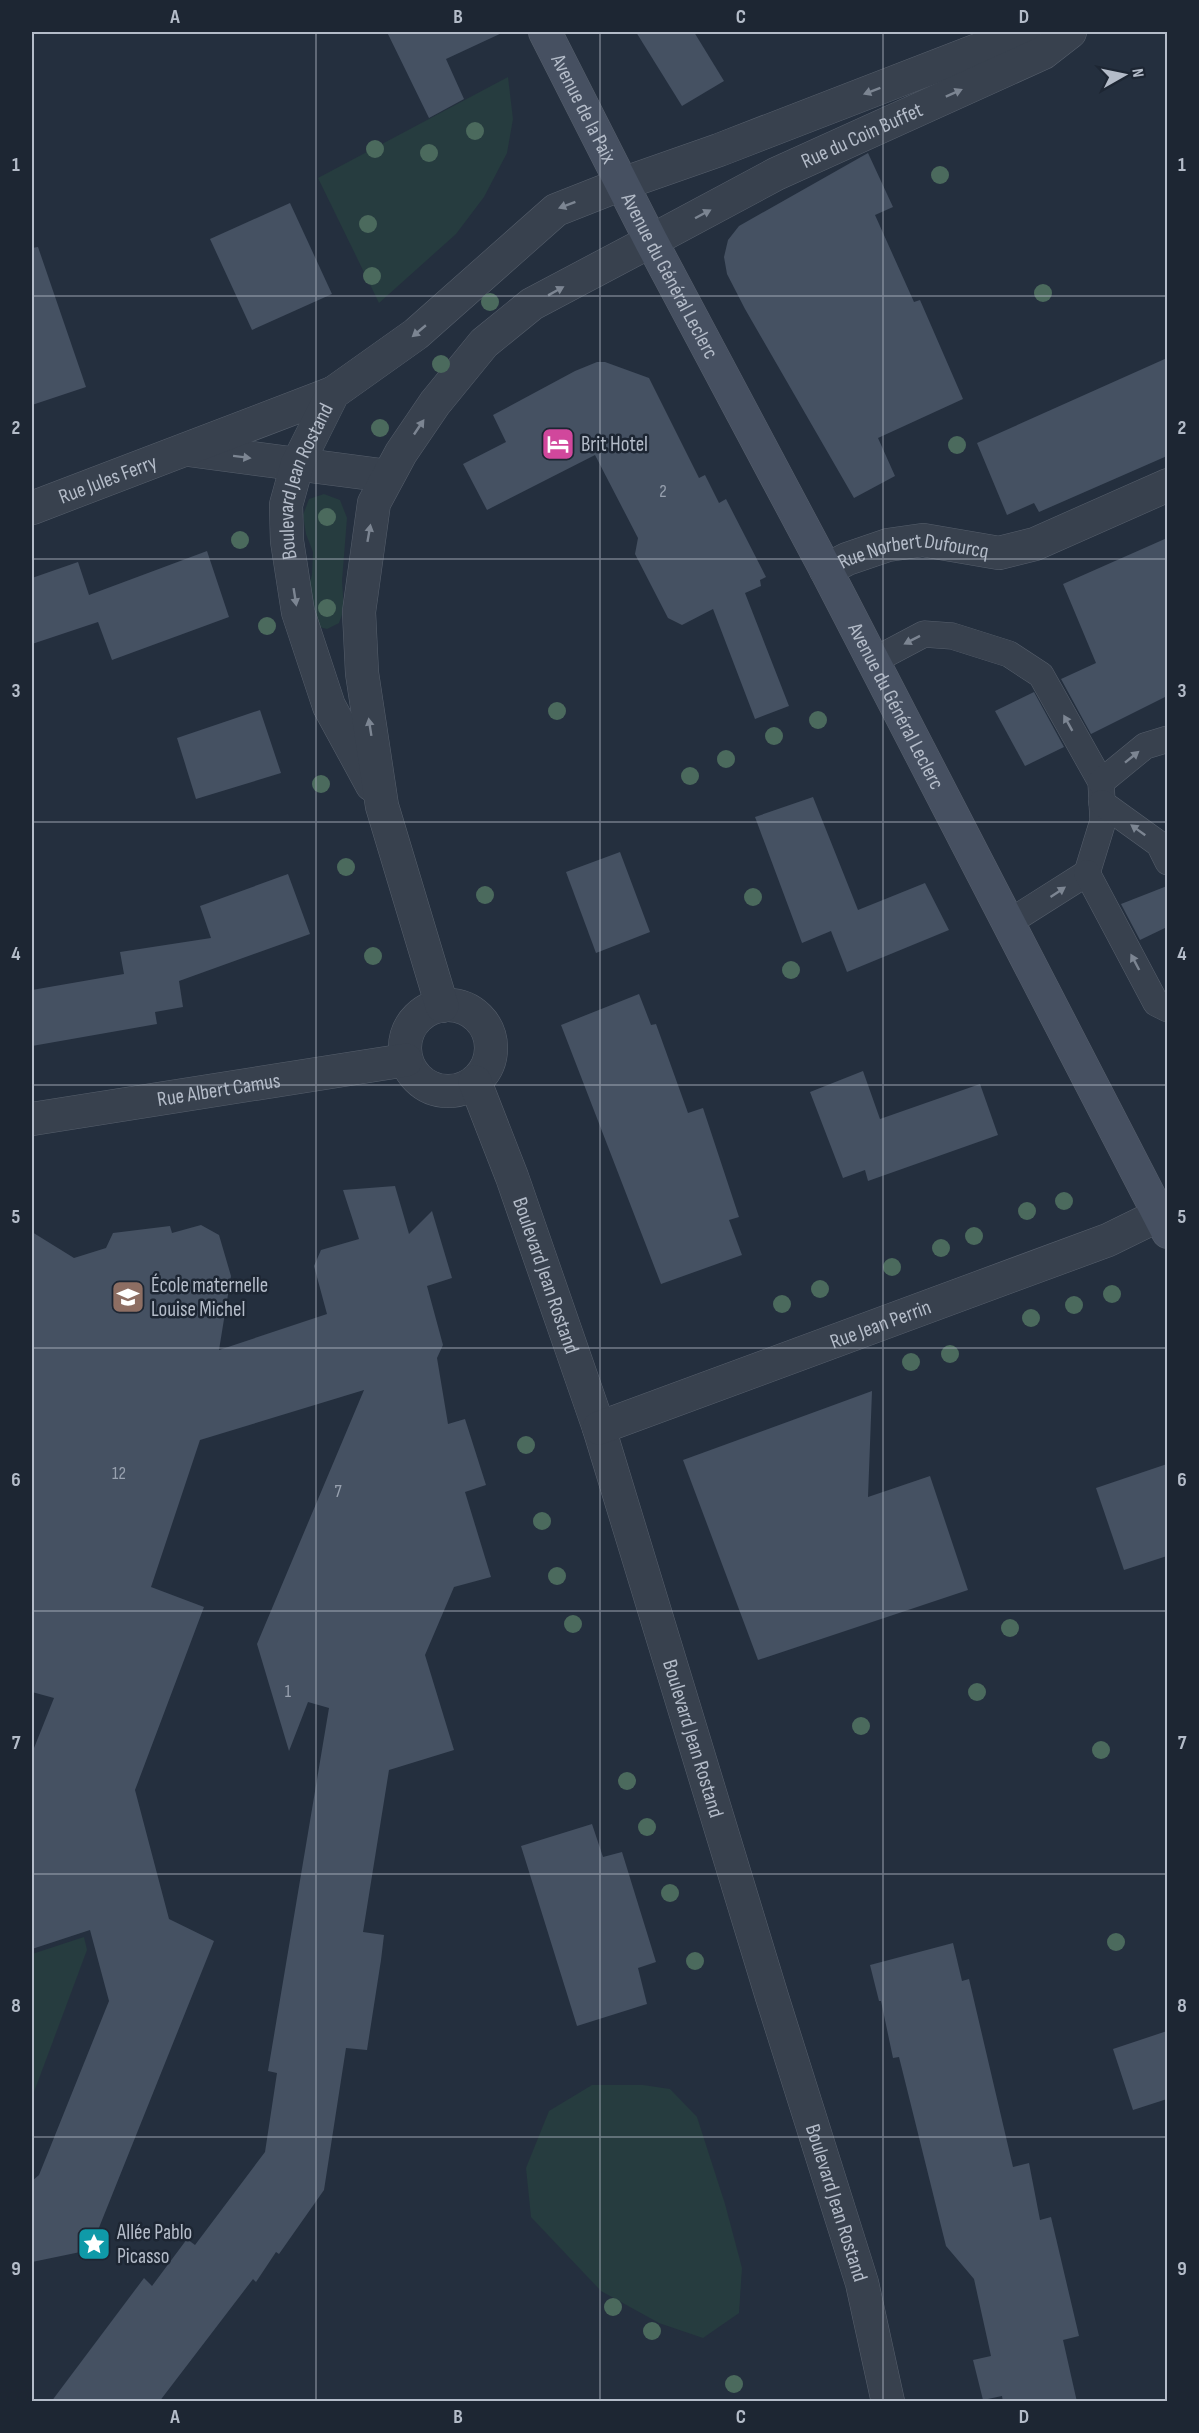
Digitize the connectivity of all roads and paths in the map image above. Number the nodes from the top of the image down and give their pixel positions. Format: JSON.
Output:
{"nodes":[{"id":1,"x":545,"y":32,"type":"edge"},
{"id":2,"x":1024,"y":32,"type":"edge"},
{"id":3,"x":1070,"y":32,"type":"edge"},
{"id":4,"x":622,"y":184,"type":"junction"},
{"id":5,"x":651,"y":241,"type":"junction"},
{"id":6,"x":333,"y":393,"type":"junction"},
{"id":7,"x":184,"y":450,"type":"junction"},
{"id":8,"x":297,"y":465,"type":"junction"},
{"id":9,"x":388,"y":477,"type":"junction"},
{"id":10,"x":1167,"y":484,"type":"edge"},
{"id":11,"x":32,"y":508,"type":"edge"},
{"id":12,"x":826,"y":570,"type":"junction"},
{"id":13,"x":873,"y":661,"type":"junction"},
{"id":14,"x":1167,"y":739,"type":"edge"},
{"id":15,"x":1101,"y":793,"type":"junction"},
{"id":16,"x":382,"y":806,"type":"junction"},
{"id":17,"x":1167,"y":862,"type":"edge"},
{"id":18,"x":1087,"y":873,"type":"junction"},
{"id":19,"x":1008,"y":923,"type":"junction"},
{"id":20,"x":442,"y":1006,"type":"junction"},
{"id":21,"x":1167,"y":1009,"type":"edge"},
{"id":22,"x":406,"y":1060,"type":"junction"},
{"id":23,"x":475,"y":1082,"type":"junction"},
{"id":24,"x":32,"y":1119,"type":"edge"},
{"id":25,"x":1163,"y":1224,"type":"edge"},
{"id":26,"x":599,"y":1428,"type":"junction"},
{"id":27,"x":888,"y":2402,"type":"edge"}],
"edges":[{"from":1,"to":4,"type":"main road","name":"Avenue de la Paix"},
{"from":2,"to":4,"type":"street","name":"Rue du Coin Buffet","one_way":true},
{"from":5,"to":3,"type":"street","name":"Rue du Coin Buffet","one_way":true},
{"from":4,"to":5,"type":"main road","name":"Avenue du Général Leclerc"},
{"from":4,"to":6,"type":"street","name":"Boulevard Jean Rostand","one_way":true},
{"from":9,"to":5,"type":"street","name":"Boulevard Jean Rostand","one_way":true},
{"from":5,"to":12,"type":"main road","name":"Avenue du Général Leclerc"},
{"from":6,"to":7,"type":"street","name":"Rue Jules Ferry"},
{"from":6,"to":8,"type":"street","name":"Boulevard Jean Rostand"},
{"from":7,"to":8,"type":"street","name":"Rue Jules Ferry","one_way":true},
{"from":7,"to":11,"type":"street","name":"Rue Jules Ferry"},
{"from":8,"to":9,"type":"street","name":"Rue Jules Ferry"},
{"from":8,"to":16,"type":"street","name":"Boulevard Jean Rostand","one_way":true},
{"from":16,"to":9,"type":"street","name":"Boulevard Jean Rostand","one_way":true},
{"from":10,"to":12,"type":"street","name":"Rue Norbert Dufourcq"},
{"from":12,"to":13,"type":"main road","name":"Avenue du Général Leclerc"},
{"from":15,"to":13,"type":"lane","one_way":true},
{"from":13,"to":19,"type":"main road","name":"Avenue du Général Leclerc"},
{"from":15,"to":14,"type":"lane","one_way":true},
{"from":17,"to":15,"type":"lane","one_way":true},
{"from":15,"to":18,"type":"lane"},
{"from":16,"to":20,"type":"street","name":"Boulevard Jean Rostand"},
{"from":19,"to":18,"type":"lane","one_way":true},
{"from":21,"to":18,"type":"lane","one_way":true},
{"from":19,"to":25,"type":"main road","name":"Avenue du Général Leclerc"},
{"from":20,"to":22,"type":"street"},
{"from":20,"to":23,"type":"street"},
{"from":22,"to":23,"type":"street"},
{"from":22,"to":24,"type":"street","name":"Rue Albert Camus"},
{"from":23,"to":26,"type":"street","name":"Boulevard Jean Rostand"},
{"from":25,"to":26,"type":"street","name":"Rue Jean Perrin"},
{"from":26,"to":27,"type":"street","name":"Boulevard Jean Rostand"}]}
